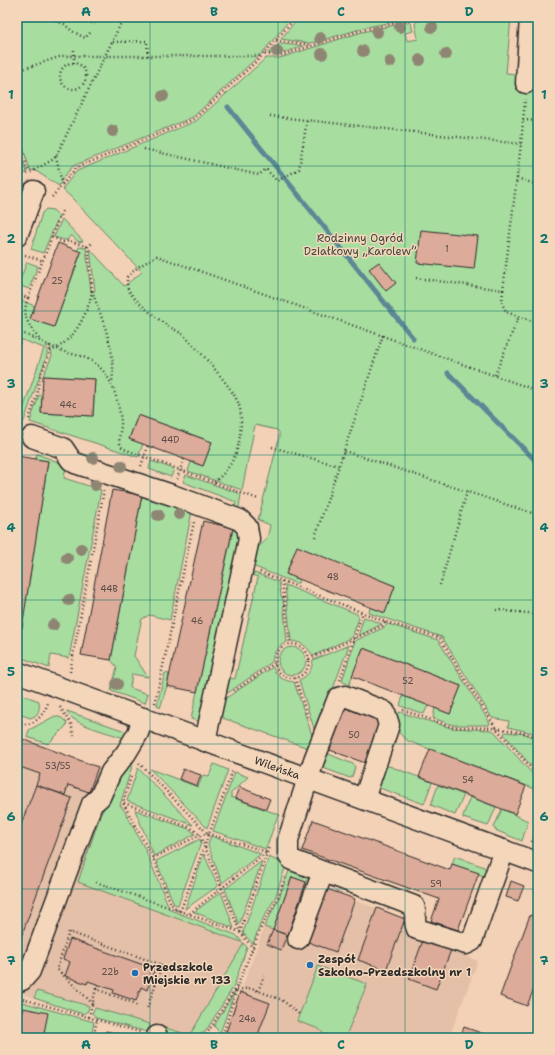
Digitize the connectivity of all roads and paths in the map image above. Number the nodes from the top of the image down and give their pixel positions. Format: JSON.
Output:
{"nodes":[{"id":1,"x":45,"y":17,"type":"edge"},
{"id":2,"x":76,"y":17,"type":"edge"},
{"id":3,"x":124,"y":17,"type":"edge"},
{"id":4,"x":296,"y":17,"type":"edge"},
{"id":5,"x":425,"y":17,"type":"edge"},
{"id":6,"x":530,"y":17,"type":"edge"},
{"id":7,"x":95,"y":24,"type":"dead end"},
{"id":8,"x":92,"y":31,"type":"dead end"},
{"id":9,"x":276,"y":41,"type":"junction"},
{"id":10,"x":113,"y":42,"type":"junction"},
{"id":11,"x":314,"y":45,"type":"junction"},
{"id":12,"x":74,"y":48,"type":"dead end"},
{"id":13,"x":263,"y":55,"type":"junction"},
{"id":14,"x":74,"y":56,"type":"junction"},
{"id":15,"x":106,"y":56,"type":"junction"},
{"id":16,"x":148,"y":56,"type":"junction"},
{"id":17,"x":74,"y":63,"type":"junction"},
{"id":18,"x":17,"y":71,"type":"edge"},
{"id":19,"x":85,"y":81,"type":"junction"},
{"id":20,"x":526,"y":83,"type":"joint"},
{"id":21,"x":91,"y":85,"type":"junction"},
{"id":22,"x":270,"y":116,"type":"dead end"},
{"id":23,"x":307,"y":120,"type":"junction"},
{"id":24,"x":523,"y":120,"type":"junction"},
{"id":25,"x":538,"y":122,"type":"edge"},
{"id":26,"x":17,"y":135,"type":"edge"},
{"id":27,"x":521,"y":144,"type":"junction"},
{"id":28,"x":144,"y":149,"type":"dead end"},
{"id":29,"x":56,"y":156,"type":"junction"},
{"id":30,"x":517,"y":178,"type":"junction"},
{"id":31,"x":35,"y":184,"type":"junction"},
{"id":32,"x":63,"y":184,"type":"junction"},
{"id":33,"x":538,"y":185,"type":"edge"},
{"id":34,"x":62,"y":211,"type":"dead end"},
{"id":35,"x":17,"y":236,"type":"edge"},
{"id":36,"x":52,"y":237,"type":"junction"},
{"id":37,"x":93,"y":242,"type":"dead end"},
{"id":38,"x":88,"y":247,"type":"junction"},
{"id":39,"x":25,"y":255,"type":"dead end"},
{"id":40,"x":43,"y":261,"type":"junction"},
{"id":41,"x":416,"y":278,"type":"dead end"},
{"id":42,"x":502,"y":290,"type":"junction"},
{"id":43,"x":92,"y":291,"type":"junction"},
{"id":44,"x":17,"y":294,"type":"edge"},
{"id":45,"x":28,"y":298,"type":"junction"},
{"id":46,"x":519,"y":316,"type":"junction"},
{"id":47,"x":538,"y":323,"type":"edge"},
{"id":48,"x":17,"y":331,"type":"edge"},
{"id":49,"x":383,"y":335,"type":"junction"},
{"id":50,"x":41,"y":341,"type":"junction"},
{"id":51,"x":50,"y":345,"type":"junction"},
{"id":52,"x":57,"y":348,"type":"junction"},
{"id":53,"x":50,"y":351,"type":"junction"},
{"id":54,"x":495,"y":375,"type":"junction"},
{"id":55,"x":112,"y":383,"type":"junction"},
{"id":56,"x":538,"y":391,"type":"edge"},
{"id":57,"x":30,"y":429,"type":"joint"},
{"id":58,"x":272,"y":446,"type":"dead end"},
{"id":59,"x":344,"y":451,"type":"junction"},
{"id":60,"x":339,"y":466,"type":"junction"},
{"id":61,"x":107,"y":474,"type":"junction"},
{"id":62,"x":214,"y":482,"type":"junction"},
{"id":63,"x":467,"y":492,"type":"junction"},
{"id":64,"x":258,"y":498,"type":"dead end"},
{"id":65,"x":198,"y":504,"type":"junction"},
{"id":66,"x":538,"y":515,"type":"edge"},
{"id":67,"x":315,"y":537,"type":"dead end"},
{"id":68,"x":243,"y":565,"type":"junction"},
{"id":69,"x":282,"y":580,"type":"junction"},
{"id":70,"x":440,"y":585,"type":"dead end"},
{"id":71,"x":496,"y":610,"type":"dead end"},
{"id":72,"x":363,"y":612,"type":"junction"},
{"id":73,"x":538,"y":614,"type":"edge"},
{"id":74,"x":386,"y":622,"type":"junction"},
{"id":75,"x":352,"y":640,"type":"junction"},
{"id":76,"x":290,"y":644,"type":"junction"},
{"id":77,"x":309,"y":659,"type":"junction"},
{"id":78,"x":276,"y":664,"type":"junction"},
{"id":79,"x":17,"y":672,"type":"edge"},
{"id":80,"x":295,"y":678,"type":"junction"},
{"id":81,"x":69,"y":679,"type":"dead end"},
{"id":82,"x":341,"y":697,"type":"junction"},
{"id":83,"x":50,"y":701,"type":"dead end"},
{"id":84,"x":213,"y":703,"type":"junction"},
{"id":85,"x":58,"y":704,"type":"dead end"},
{"id":86,"x":385,"y":712,"type":"junction"},
{"id":87,"x":148,"y":714,"type":"junction"},
{"id":88,"x":18,"y":723,"type":"edge"},
{"id":89,"x":496,"y":728,"type":"junction"},
{"id":90,"x":17,"y":730,"type":"edge"},
{"id":91,"x":74,"y":736,"type":"dead end"},
{"id":92,"x":538,"y":737,"type":"edge"},
{"id":93,"x":205,"y":741,"type":"junction"},
{"id":94,"x":318,"y":747,"type":"junction"},
{"id":95,"x":134,"y":767,"type":"dead end"},
{"id":96,"x":234,"y":768,"type":"dead end"},
{"id":97,"x":132,"y":774,"type":"dead end"},
{"id":98,"x":538,"y":776,"type":"edge"},
{"id":99,"x":308,"y":779,"type":"junction"},
{"id":100,"x":364,"y":799,"type":"junction"},
{"id":101,"x":123,"y":803,"type":"junction"},
{"id":102,"x":538,"y":827,"type":"edge"},
{"id":103,"x":209,"y":834,"type":"junction"},
{"id":104,"x":200,"y":835,"type":"junction"},
{"id":105,"x":533,"y":838,"type":"junction"},
{"id":106,"x":538,"y":838,"type":"edge"},
{"id":107,"x":205,"y":844,"type":"junction"},
{"id":108,"x":270,"y":846,"type":"dead end"},
{"id":109,"x":504,"y":850,"type":"junction"},
{"id":110,"x":267,"y":852,"type":"junction"},
{"id":111,"x":534,"y":854,"type":"edge"},
{"id":112,"x":153,"y":858,"type":"junction"},
{"id":113,"x":292,"y":860,"type":"junction"},
{"id":114,"x":323,"y":872,"type":"junction"},
{"id":115,"x":96,"y":882,"type":"dead end"},
{"id":116,"x":222,"y":888,"type":"junction"},
{"id":117,"x":180,"y":912,"type":"junction"},
{"id":118,"x":189,"y":914,"type":"junction"},
{"id":119,"x":240,"y":932,"type":"junction"},
{"id":120,"x":298,"y":939,"type":"dead end"},
{"id":121,"x":254,"y":948,"type":"junction"},
{"id":122,"x":264,"y":976,"type":"dead end"},
{"id":123,"x":17,"y":982,"type":"edge"},
{"id":124,"x":239,"y":982,"type":"junction"},
{"id":125,"x":98,"y":984,"type":"dead end"},
{"id":126,"x":96,"y":989,"type":"junction"},
{"id":127,"x":237,"y":990,"type":"junction"},
{"id":128,"x":258,"y":991,"type":"junction"},
{"id":129,"x":17,"y":998,"type":"edge"},
{"id":130,"x":92,"y":1004,"type":"junction"},
{"id":131,"x":138,"y":1007,"type":"dead end"},
{"id":132,"x":146,"y":1009,"type":"dead end"},
{"id":133,"x":299,"y":1014,"type":"dead end"},
{"id":134,"x":89,"y":1017,"type":"junction"},
{"id":135,"x":97,"y":1020,"type":"junction"},
{"id":136,"x":157,"y":1037,"type":"edge"},
{"id":137,"x":93,"y":1038,"type":"edge"},
{"id":138,"x":204,"y":1038,"type":"edge"},
{"id":139,"x":222,"y":1038,"type":"edge"}],
"edges":[{"from":1,"to":8,"type":"path"},
{"from":2,"to":7,"type":"path"},
{"from":3,"to":10,"type":"path"},
{"from":4,"to":9,"type":"path"},
{"from":5,"to":11,"type":"path"},
{"from":6,"to":20,"type":"street"},
{"from":9,"to":11,"type":"path"},
{"from":9,"to":13,"type":"path"},
{"from":10,"to":15,"type":"path"},
{"from":10,"to":16,"type":"path"},
{"from":11,"to":13,"type":"path"},
{"from":12,"to":14,"type":"path"},
{"from":13,"to":16,"type":"path"},
{"from":13,"to":32,"type":"path"},
{"from":14,"to":15,"type":"path"},
{"from":14,"to":17,"type":"path"},
{"from":14,"to":18,"type":"path"},
{"from":15,"to":16,"type":"path"},
{"from":15,"to":21,"type":"path"},
{"from":17,"to":19,"type":"path"},
{"from":17,"to":19,"type":"path"},
{"from":19,"to":21,"type":"path"},
{"from":20,"to":24,"type":"path"},
{"from":21,"to":29,"type":"path"},
{"from":22,"to":23,"type":"path"},
{"from":23,"to":27,"type":"path"},
{"from":23,"to":28,"type":"path"},
{"from":24,"to":25,"type":"path"},
{"from":24,"to":27,"type":"path"},
{"from":26,"to":31,"type":"path"},
{"from":27,"to":30,"type":"path"},
{"from":29,"to":31,"type":"path"},
{"from":29,"to":32,"type":"path"},
{"from":30,"to":33,"type":"path"},
{"from":30,"to":42,"type":"path"},
{"from":31,"to":32,"type":"path"},
{"from":31,"to":35,"type":"street"},
{"from":34,"to":36,"type":"path"},
{"from":36,"to":38,"type":"path"},
{"from":36,"to":40,"type":"path"},
{"from":37,"to":38,"type":"path"},
{"from":38,"to":43,"type":"path"},
{"from":39,"to":40,"type":"path"},
{"from":40,"to":45,"type":"path"},
{"from":41,"to":42,"type":"path"},
{"from":42,"to":46,"type":"path"},
{"from":43,"to":52,"type":"path"},
{"from":43,"to":55,"type":"path"},
{"from":44,"to":45,"type":"path"},
{"from":45,"to":50,"type":"path"},
{"from":46,"to":47,"type":"path"},
{"from":46,"to":54,"type":"path"},
{"from":48,"to":50,"type":"path"},
{"from":49,"to":54,"type":"path"},
{"from":49,"to":59,"type":"path"},
{"from":49,"to":62,"type":"path"},
{"from":50,"to":51,"type":"path"},
{"from":51,"to":52,"type":"path"},
{"from":51,"to":53,"type":"path"},
{"from":52,"to":53,"type":"path"},
{"from":52,"to":55,"type":"path"},
{"from":53,"to":57,"type":"path"},
{"from":54,"to":56,"type":"path"},
{"from":55,"to":62,"type":"path"},
{"from":57,"to":61,"type":"street"},
{"from":58,"to":60,"type":"path"},
{"from":59,"to":60,"type":"path"},
{"from":59,"to":63,"type":"path"},
{"from":60,"to":67,"type":"path"},
{"from":61,"to":65,"type":"street"},
{"from":61,"to":81,"type":"path"},
{"from":62,"to":64,"type":"path"},
{"from":63,"to":66,"type":"path"},
{"from":63,"to":70,"type":"path"},
{"from":65,"to":68,"type":"street"},
{"from":65,"to":87,"type":"path"},
{"from":68,"to":69,"type":"path"},
{"from":68,"to":84,"type":"street"},
{"from":69,"to":72,"type":"path"},
{"from":69,"to":76,"type":"path"},
{"from":71,"to":73,"type":"path"},
{"from":72,"to":74,"type":"path"},
{"from":72,"to":75,"type":"path"},
{"from":74,"to":75,"type":"path"},
{"from":74,"to":89,"type":"path"},
{"from":75,"to":77,"type":"path"},
{"from":75,"to":82,"type":"path"},
{"from":76,"to":77,"type":"path"},
{"from":76,"to":78,"type":"path"},
{"from":77,"to":80,"type":"path"},
{"from":78,"to":80,"type":"path"},
{"from":78,"to":84,"type":"path"},
{"from":79,"to":87,"type":"street","name":"Wileńska"},
{"from":80,"to":94,"type":"path"},
{"from":82,"to":86,"type":"street"},
{"from":82,"to":94,"type":"street"},
{"from":83,"to":88,"type":"path"},
{"from":84,"to":93,"type":"street"},
{"from":85,"to":91,"type":"path"},
{"from":86,"to":89,"type":"path"},
{"from":86,"to":100,"type":"street"},
{"from":87,"to":93,"type":"street","name":"Wileńska"},
{"from":87,"to":123,"type":"street"},
{"from":88,"to":90,"type":"path"},
{"from":89,"to":92,"type":"path"},
{"from":89,"to":98,"type":"path"},
{"from":93,"to":99,"type":"street","name":"Wileńska"},
{"from":94,"to":99,"type":"street"},
{"from":95,"to":103,"type":"path"},
{"from":96,"to":103,"type":"path"},
{"from":97,"to":101,"type":"path"},
{"from":99,"to":100,"type":"street","name":"Wileńska"},
{"from":99,"to":113,"type":"street"},
{"from":100,"to":109,"type":"street","name":"Wileńska"},
{"from":101,"to":104,"type":"path"},
{"from":101,"to":112,"type":"path"},
{"from":102,"to":105,"type":"path"},
{"from":103,"to":104,"type":"path"},
{"from":103,"to":107,"type":"path"},
{"from":103,"to":110,"type":"path"},
{"from":104,"to":107,"type":"path"},
{"from":104,"to":112,"type":"path"},
{"from":105,"to":106,"type":"path"},
{"from":105,"to":111,"type":"path"},
{"from":107,"to":116,"type":"path"},
{"from":107,"to":117,"type":"path"},
{"from":108,"to":110,"type":"path"},
{"from":109,"to":111,"type":"street","name":"Wileńska"},
{"from":109,"to":114,"type":"street"},
{"from":110,"to":116,"type":"path"},
{"from":110,"to":119,"type":"path"},
{"from":112,"to":117,"type":"path"},
{"from":113,"to":114,"type":"street"},
{"from":113,"to":121,"type":"path"},
{"from":114,"to":120,"type":"street"},
{"from":115,"to":117,"type":"path"},
{"from":116,"to":118,"type":"path"},
{"from":116,"to":119,"type":"path"},
{"from":117,"to":118,"type":"path"},
{"from":118,"to":119,"type":"path"},
{"from":119,"to":121,"type":"path"},
{"from":121,"to":124,"type":"path"},
{"from":122,"to":128,"type":"path"},
{"from":124,"to":127,"type":"path"},
{"from":124,"to":138,"type":"path"},
{"from":125,"to":126,"type":"path"},
{"from":126,"to":130,"type":"path"},
{"from":126,"to":131,"type":"path"},
{"from":127,"to":128,"type":"path"},
{"from":127,"to":139,"type":"path"},
{"from":128,"to":133,"type":"path"},
{"from":129,"to":134,"type":"path"},
{"from":130,"to":132,"type":"path"},
{"from":130,"to":134,"type":"path"},
{"from":134,"to":135,"type":"path"},
{"from":135,"to":136,"type":"path"},
{"from":135,"to":137,"type":"path"}]}
